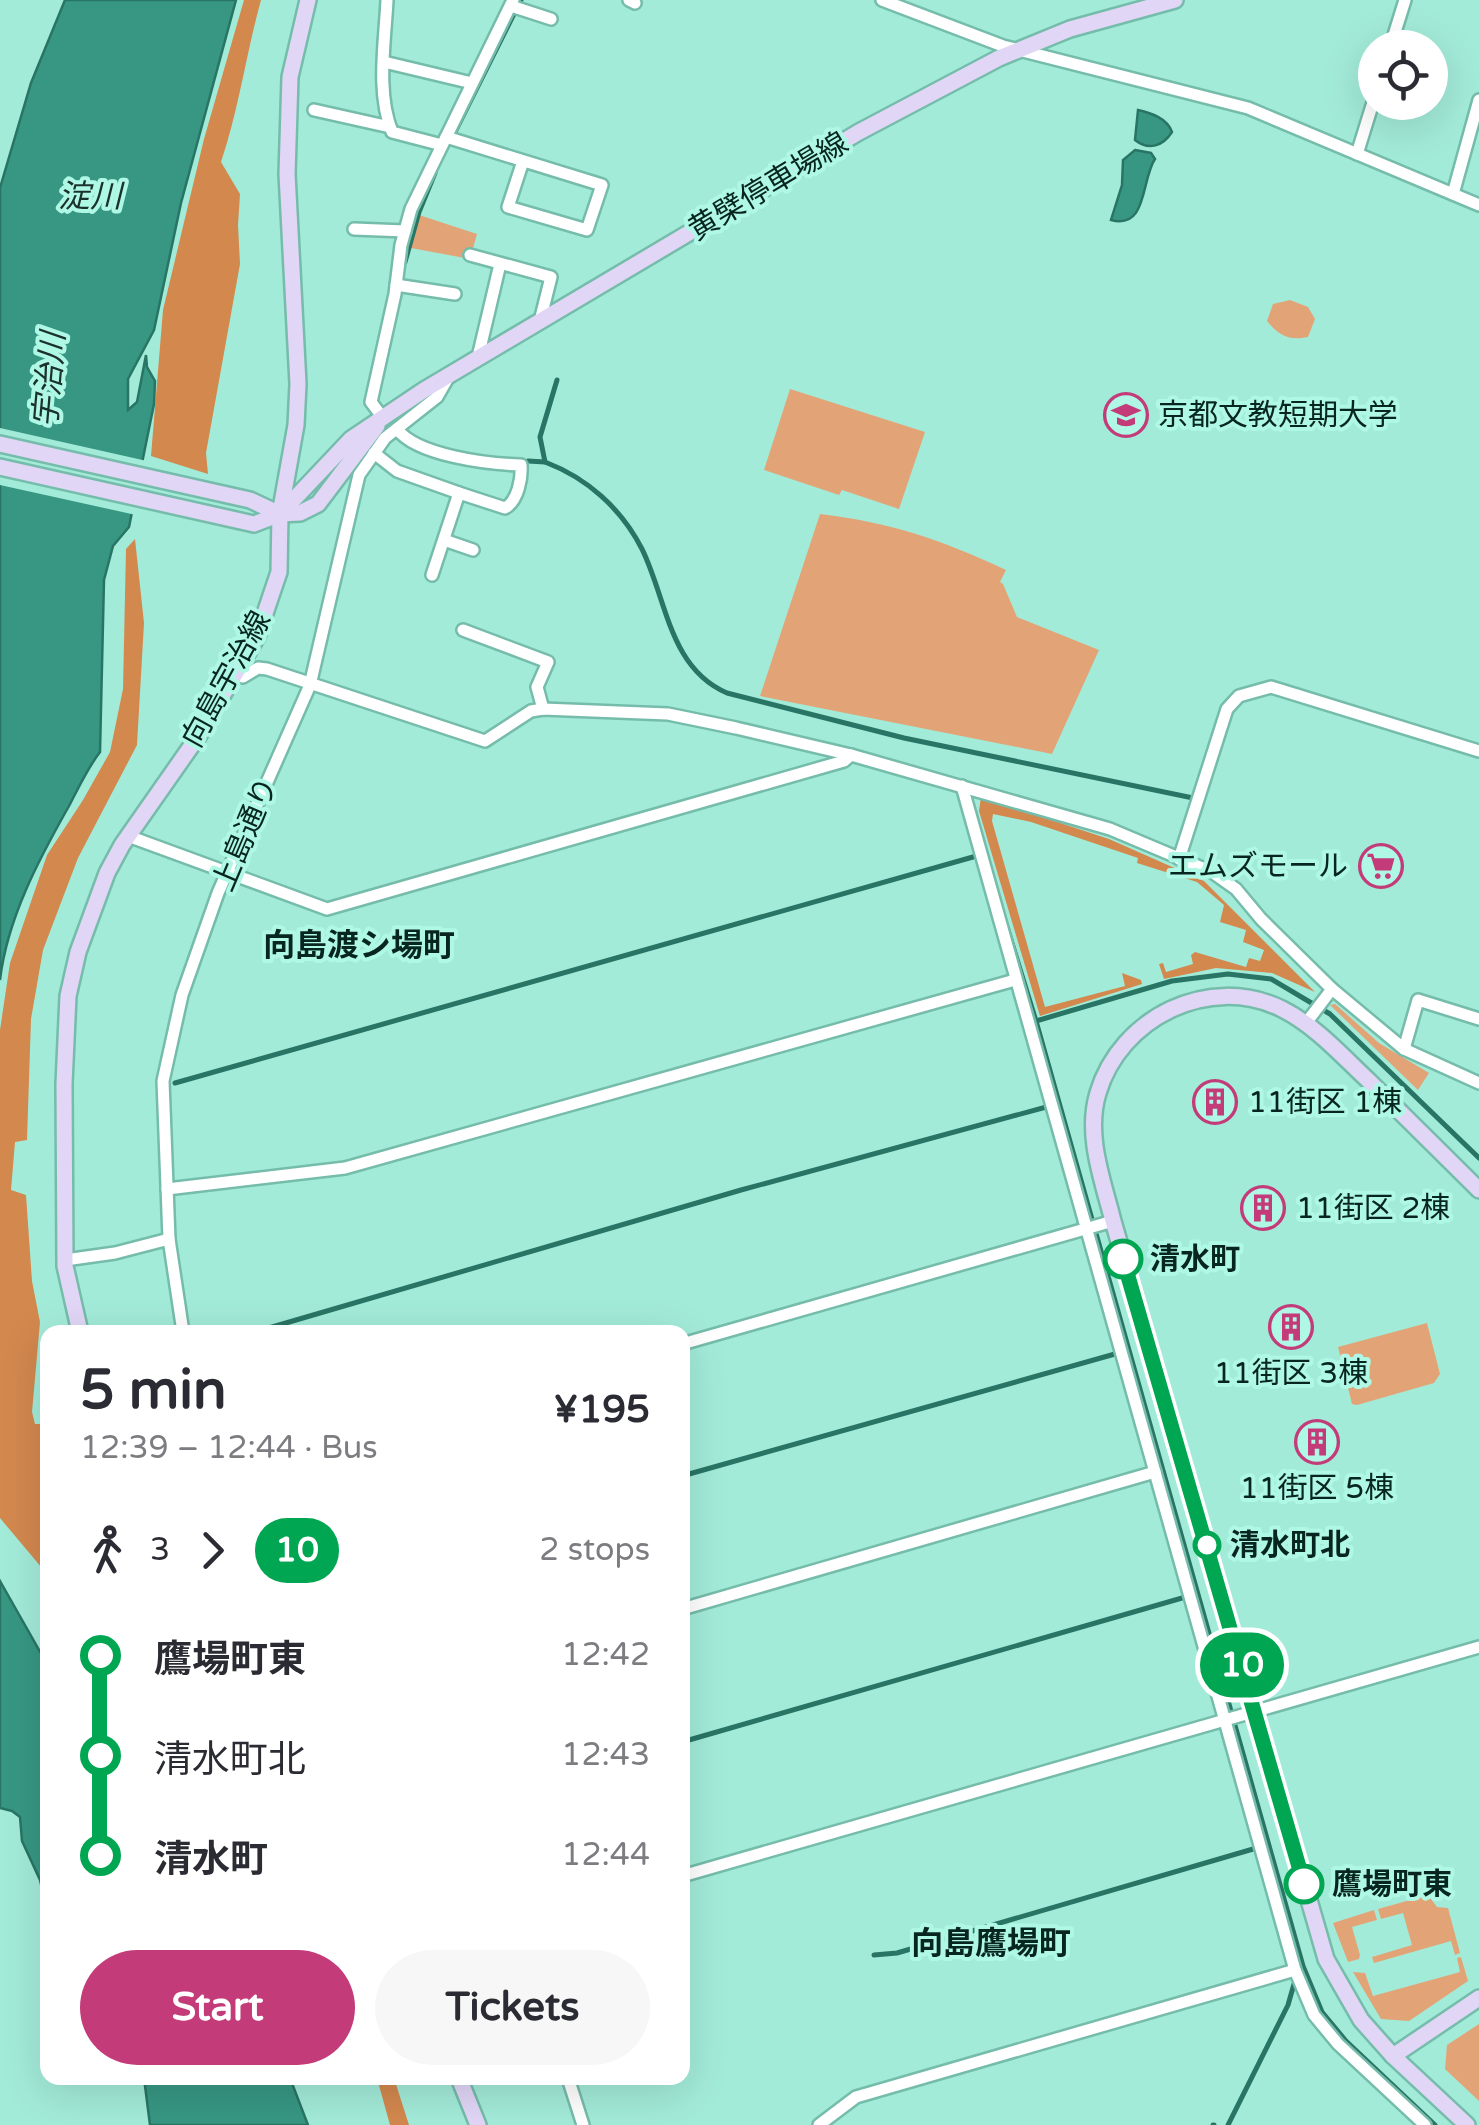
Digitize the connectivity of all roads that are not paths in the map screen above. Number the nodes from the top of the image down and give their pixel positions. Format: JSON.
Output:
{"nodes":[{"id":1,"x":308,"y":0,"type":"edge"},
{"id":2,"x":387,"y":0,"type":"edge"},
{"id":3,"x":882,"y":0,"type":"edge"},
{"id":4,"x":1176,"y":0,"type":"edge"},
{"id":5,"x":1405,"y":0,"type":"edge"},
{"id":6,"x":512,"y":4,"type":"edge"},
{"id":7,"x":551,"y":19,"type":"dead end"},
{"id":8,"x":1396,"y":30,"type":"edge"},
{"id":9,"x":1020,"y":50,"type":"junction"},
{"id":10,"x":384,"y":62,"type":"junction"},
{"id":11,"x":472,"y":83,"type":"junction"},
{"id":12,"x":1479,"y":100,"type":"edge"},
{"id":13,"x":314,"y":110,"type":"dead end"},
{"id":14,"x":1368,"y":120,"type":"edge"},
{"id":15,"x":390,"y":127,"type":"junction"},
{"id":16,"x":445,"y":140,"type":"junction"},
{"id":17,"x":1357,"y":154,"type":"junction"},
{"id":18,"x":523,"y":161,"type":"junction"},
{"id":19,"x":1453,"y":194,"type":"junction"},
{"id":20,"x":1479,"y":205,"type":"edge"},
{"id":21,"x":354,"y":229,"type":"dead end"},
{"id":22,"x":404,"y":232,"type":"junction"},
{"id":23,"x":470,"y":256,"type":"dead end"},
{"id":24,"x":500,"y":264,"type":"junction"},
{"id":25,"x":396,"y":285,"type":"junction"},
{"id":26,"x":454,"y":294,"type":"dead end"},
{"id":27,"x":540,"y":321,"type":"junction"},
{"id":28,"x":478,"y":358,"type":"junction"},
{"id":29,"x":448,"y":376,"type":"junction"},
{"id":30,"x":383,"y":418,"type":"junction"},
{"id":31,"x":396,"y":429,"type":"junction"},
{"id":32,"x":0,"y":444,"type":"edge"},
{"id":33,"x":374,"y":453,"type":"junction"},
{"id":34,"x":291,"y":456,"type":"junction"},
{"id":35,"x":0,"y":467,"type":"edge"},
{"id":36,"x":322,"y":470,"type":"junction"},
{"id":37,"x":459,"y":493,"type":"junction"},
{"id":38,"x":280,"y":514,"type":"junction"},
{"id":39,"x":444,"y":540,"type":"junction"},
{"id":40,"x":473,"y":550,"type":"dead end"},
{"id":41,"x":432,"y":575,"type":"dead end"},
{"id":42,"x":464,"y":630,"type":"dead end"},
{"id":43,"x":236,"y":673,"type":"junction"},
{"id":44,"x":310,"y":685,"type":"junction"},
{"id":45,"x":543,"y":709,"type":"junction"},
{"id":46,"x":1479,"y":751,"type":"edge"},
{"id":47,"x":850,"y":755,"type":"junction"},
{"id":48,"x":962,"y":786,"type":"junction"},
{"id":49,"x":128,"y":836,"type":"junction"},
{"id":50,"x":1179,"y":858,"type":"junction"},
{"id":51,"x":228,"y":872,"type":"junction"},
{"id":52,"x":1015,"y":980,"type":"junction"},
{"id":53,"x":1329,"y":993,"type":"junction"},
{"id":54,"x":1310,"y":1016,"type":"junction"},
{"id":55,"x":1479,"y":1019,"type":"edge"},
{"id":56,"x":1404,"y":1048,"type":"junction"},
{"id":57,"x":1479,"y":1083,"type":"edge"},
{"id":58,"x":167,"y":1189,"type":"junction"},
{"id":59,"x":1479,"y":1190,"type":"edge"},
{"id":60,"x":1096,"y":1226,"type":"junction"},
{"id":61,"x":169,"y":1239,"type":"junction"},
{"id":62,"x":66,"y":1260,"type":"junction"},
{"id":63,"x":78,"y":1325,"type":"edge"},
{"id":64,"x":182,"y":1325,"type":"edge"},
{"id":65,"x":690,"y":1342,"type":"edge"},
{"id":66,"x":1156,"y":1472,"type":"junction"},
{"id":67,"x":690,"y":1607,"type":"edge"},
{"id":68,"x":1479,"y":1648,"type":"edge"},
{"id":69,"x":1255,"y":1711,"type":"junction"},
{"id":70,"x":1232,"y":1718,"type":"junction"},
{"id":71,"x":690,"y":1874,"type":"edge"},
{"id":72,"x":1295,"y":1970,"type":"junction"},
{"id":73,"x":1479,"y":1998,"type":"edge"},
{"id":74,"x":1393,"y":2056,"type":"junction"},
{"id":75,"x":462,"y":2085,"type":"edge"},
{"id":76,"x":570,"y":2085,"type":"edge"},
{"id":77,"x":478,"y":2125,"type":"edge"},
{"id":78,"x":583,"y":2125,"type":"edge"},
{"id":79,"x":819,"y":2125,"type":"edge"},
{"id":80,"x":1425,"y":2125,"type":"edge"},
{"id":81,"x":1467,"y":2125,"type":"edge"}],
"edges":[{"from":1,"to":34,"type":"main road","name":"向島宇治線"},
{"from":2,"to":10,"type":"street"},
{"from":3,"to":9,"type":"street"},
{"from":4,"to":9,"type":"main road","name":"黄檗停車場線"},
{"from":5,"to":8,"type":"street"},
{"from":6,"to":7,"type":"street"},
{"from":6,"to":11,"type":"street"},
{"from":9,"to":17,"type":"street"},
{"from":9,"to":27,"type":"main road","name":"黄檗停車場線"},
{"from":10,"to":11,"type":"street"},
{"from":10,"to":15,"type":"street"},
{"from":11,"to":16,"type":"street"},
{"from":12,"to":19,"type":"street"},
{"from":13,"to":15,"type":"street"},
{"from":14,"to":17,"type":"street"},
{"from":15,"to":16,"type":"street"},
{"from":16,"to":18,"type":"street"},
{"from":16,"to":22,"type":"street"},
{"from":17,"to":19,"type":"street"},
{"from":18,"to":18,"type":"street"},
{"from":19,"to":20,"type":"street"},
{"from":21,"to":22,"type":"street"},
{"from":22,"to":25,"type":"street"},
{"from":23,"to":24,"type":"street"},
{"from":24,"to":27,"type":"street"},
{"from":24,"to":28,"type":"street"},
{"from":25,"to":26,"type":"street"},
{"from":25,"to":30,"type":"street"},
{"from":27,"to":28,"type":"main road","name":"黄檗停車場線"},
{"from":28,"to":29,"type":"main road","name":"黄檗停車場線"},
{"from":29,"to":30,"type":"main road","name":"黄檗停車場線"},
{"from":29,"to":31,"type":"street","name":"上島通り"},
{"from":30,"to":36,"type":"main road","name":"黄檗停車場線"},
{"from":30,"to":38,"type":"main road","name":"黄檗停車場線"},
{"from":31,"to":33,"type":"street","name":"上島通り"},
{"from":31,"to":37,"type":"street"},
{"from":32,"to":38,"type":"main road"},
{"from":33,"to":37,"type":"street"},
{"from":33,"to":44,"type":"street","name":"上島通り"},
{"from":34,"to":36,"type":"main road"},
{"from":34,"to":38,"type":"main road","name":"向島宇治線"},
{"from":35,"to":38,"type":"main road","name":"黄檗停車場線"},
{"from":36,"to":38,"type":"main road","name":"黄檗停車場線"},
{"from":37,"to":39,"type":"street"},
{"from":38,"to":43,"type":"main road","name":"向島宇治線"},
{"from":39,"to":40,"type":"street"},
{"from":39,"to":41,"type":"street"},
{"from":42,"to":45,"type":"street"},
{"from":43,"to":44,"type":"street"},
{"from":43,"to":49,"type":"main road","name":"向島宇治線"},
{"from":44,"to":45,"type":"street"},
{"from":44,"to":51,"type":"street","name":"上島通り"},
{"from":45,"to":47,"type":"street"},
{"from":46,"to":50,"type":"street"},
{"from":47,"to":48,"type":"street"},
{"from":47,"to":51,"type":"street"},
{"from":48,"to":50,"type":"street"},
{"from":48,"to":52,"type":"street"},
{"from":49,"to":51,"type":"street"},
{"from":49,"to":62,"type":"main road","name":"向島宇治線"},
{"from":50,"to":53,"type":"street"},
{"from":51,"to":58,"type":"street","name":"上島通り"},
{"from":52,"to":58,"type":"street"},
{"from":52,"to":60,"type":"street"},
{"from":53,"to":54,"type":"street"},
{"from":53,"to":56,"type":"street"},
{"from":54,"to":59,"type":"main road"},
{"from":54,"to":60,"type":"main road"},
{"from":55,"to":56,"type":"street"},
{"from":56,"to":57,"type":"street"},
{"from":58,"to":61,"type":"street","name":"上島通り"},
{"from":60,"to":65,"type":"street"},
{"from":60,"to":66,"type":"street"},
{"from":60,"to":69,"type":"main road"},
{"from":61,"to":62,"type":"street"},
{"from":61,"to":64,"type":"street","name":"上島通り"},
{"from":62,"to":63,"type":"main road","name":"向島宇治線"},
{"from":66,"to":67,"type":"street"},
{"from":66,"to":70,"type":"street"},
{"from":68,"to":69,"type":"street"},
{"from":69,"to":70,"type":"street"},
{"from":69,"to":74,"type":"main road"},
{"from":70,"to":71,"type":"street"},
{"from":70,"to":72,"type":"street"},
{"from":72,"to":79,"type":"street"},
{"from":72,"to":80,"type":"street"},
{"from":73,"to":74,"type":"main road"},
{"from":74,"to":81,"type":"main road"},
{"from":75,"to":77,"type":"main road"},
{"from":76,"to":78,"type":"street"}]}
